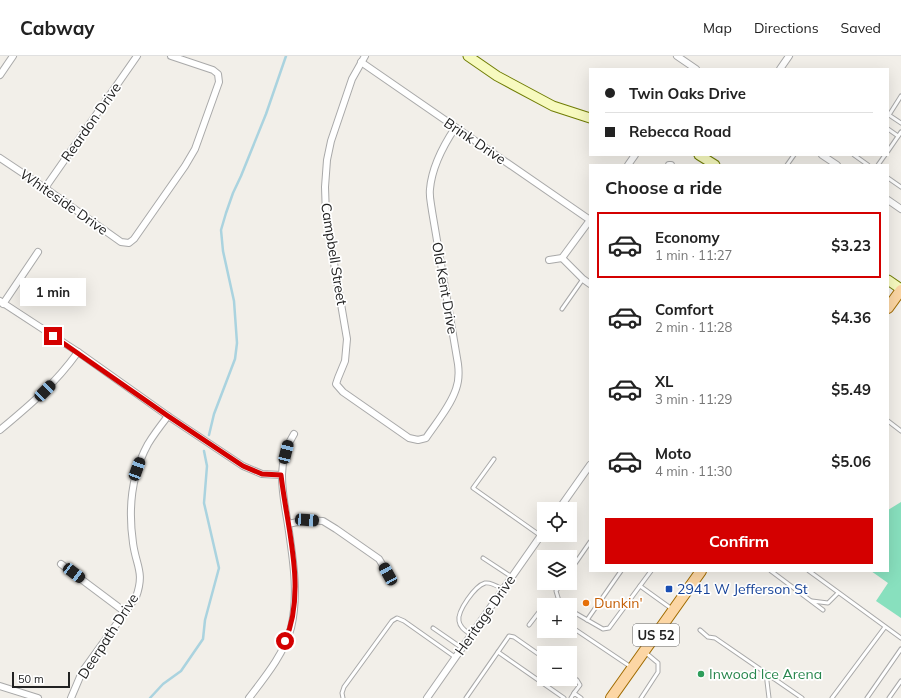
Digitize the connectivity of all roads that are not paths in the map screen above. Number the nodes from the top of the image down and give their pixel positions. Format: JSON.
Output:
{"nodes":[{"id":1,"x":13,"y":56,"type":"edge"},
{"id":2,"x":136,"y":56,"type":"edge"},
{"id":3,"x":171,"y":56,"type":"edge"},
{"id":4,"x":365,"y":56,"type":"edge"},
{"id":5,"x":468,"y":56,"type":"edge"},
{"id":6,"x":677,"y":56,"type":"edge"},
{"id":7,"x":789,"y":56,"type":"edge"},
{"id":8,"x":361,"y":62,"type":"junction"},
{"id":9,"x":694,"y":68,"type":"edge"},
{"id":10,"x":781,"y":68,"type":"edge"},
{"id":11,"x":0,"y":75,"type":"edge"},
{"id":12,"x":901,"y":96,"type":"edge"},
{"id":13,"x":589,"y":118,"type":"edge"},
{"id":14,"x":901,"y":123,"type":"edge"},
{"id":15,"x":455,"y":128,"type":"junction"},
{"id":16,"x":889,"y":130,"type":"edge"},
{"id":17,"x":901,"y":132,"type":"edge"},
{"id":18,"x":898,"y":136,"type":"junction"},
{"id":19,"x":889,"y":150,"type":"edge"},
{"id":20,"x":701,"y":156,"type":"edge"},
{"id":21,"x":824,"y":156,"type":"edge"},
{"id":22,"x":855,"y":156,"type":"edge"},
{"id":23,"x":0,"y":158,"type":"edge"},
{"id":24,"x":713,"y":164,"type":"edge"},
{"id":25,"x":836,"y":164,"type":"edge"},
{"id":26,"x":867,"y":164,"type":"edge"},
{"id":27,"x":889,"y":179,"type":"edge"},
{"id":28,"x":901,"y":187,"type":"edge"},
{"id":29,"x":45,"y":188,"type":"junction"},
{"id":30,"x":889,"y":201,"type":"edge"},
{"id":31,"x":901,"y":208,"type":"edge"},
{"id":32,"x":589,"y":219,"type":"edge"},
{"id":33,"x":589,"y":221,"type":"edge"},
{"id":34,"x":38,"y":252,"type":"dead end"},
{"id":35,"x":562,"y":258,"type":"junction"},
{"id":36,"x":549,"y":260,"type":"dead end"},
{"id":37,"x":583,"y":279,"type":"junction"},
{"id":38,"x":889,"y":281,"type":"edge"},
{"id":39,"x":589,"y":283,"type":"edge"},
{"id":40,"x":901,"y":289,"type":"edge"},
{"id":41,"x":2,"y":302,"type":"edge"},
{"id":42,"x":889,"y":307,"type":"edge"},
{"id":43,"x":562,"y":309,"type":"dead end"},
{"id":44,"x":78,"y":352,"type":"junction"},
{"id":45,"x":168,"y":416,"type":"junction"},
{"id":46,"x":889,"y":422,"type":"edge"},
{"id":47,"x":0,"y":430,"type":"edge"},
{"id":48,"x":901,"y":431,"type":"edge"},
{"id":49,"x":294,"y":434,"type":"dead end"},
{"id":50,"x":418,"y":440,"type":"joint"},
{"id":51,"x":494,"y":459,"type":"dead end"},
{"id":52,"x":589,"y":466,"type":"edge"},
{"id":53,"x":281,"y":475,"type":"junction"},
{"id":54,"x":564,"y":502,"type":"edge"},
{"id":55,"x":288,"y":524,"type":"junction"},
{"id":56,"x":537,"y":531,"type":"edge"},
{"id":57,"x":537,"y":541,"type":"edge"},
{"id":58,"x":589,"y":543,"type":"edge"},
{"id":59,"x":483,"y":558,"type":"dead end"},
{"id":60,"x":577,"y":561,"type":"edge"},
{"id":61,"x":61,"y":564,"type":"dead end"},
{"id":62,"x":620,"y":572,"type":"edge"},
{"id":63,"x":650,"y":572,"type":"edge"},
{"id":64,"x":700,"y":572,"type":"edge"},
{"id":65,"x":772,"y":572,"type":"edge"},
{"id":66,"x":810,"y":572,"type":"edge"},
{"id":67,"x":388,"y":574,"type":"dead end"},
{"id":68,"x":512,"y":577,"type":"junction"},
{"id":69,"x":640,"y":586,"type":"junction"},
{"id":70,"x":503,"y":590,"type":"junction"},
{"id":71,"x":838,"y":593,"type":"junction"},
{"id":72,"x":811,"y":601,"type":"junction"},
{"id":73,"x":674,"y":610,"type":"junction"},
{"id":74,"x":823,"y":610,"type":"dead end"},
{"id":75,"x":125,"y":612,"type":"junction"},
{"id":76,"x":537,"y":613,"type":"edge"},
{"id":77,"x":577,"y":614,"type":"edge"},
{"id":78,"x":587,"y":620,"type":"junction"},
{"id":79,"x":529,"y":625,"type":"dead end"},
{"id":80,"x":885,"y":627,"type":"junction"},
{"id":81,"x":433,"y":628,"type":"dead end"},
{"id":82,"x":700,"y":630,"type":"dead end"},
{"id":83,"x":577,"y":631,"type":"edge"},
{"id":84,"x":471,"y":635,"type":"junction"},
{"id":85,"x":901,"y":638,"type":"edge"},
{"id":86,"x":462,"y":648,"type":"junction"},
{"id":87,"x":901,"y":649,"type":"edge"},
{"id":88,"x":498,"y":652,"type":"junction"},
{"id":89,"x":644,"y":652,"type":"junction"},
{"id":90,"x":537,"y":653,"type":"edge"},
{"id":91,"x":455,"y":657,"type":"junction"},
{"id":92,"x":632,"y":668,"type":"junction"},
{"id":93,"x":766,"y":673,"type":"junction"},
{"id":94,"x":577,"y":680,"type":"edge"},
{"id":95,"x":901,"y":681,"type":"edge"},
{"id":96,"x":0,"y":686,"type":"edge"},
{"id":97,"x":574,"y":693,"type":"junction"},
{"id":98,"x":38,"y":698,"type":"edge"},
{"id":99,"x":71,"y":698,"type":"edge"},
{"id":100,"x":249,"y":698,"type":"edge"},
{"id":101,"x":343,"y":698,"type":"edge"},
{"id":102,"x":427,"y":698,"type":"edge"},
{"id":103,"x":466,"y":698,"type":"edge"},
{"id":104,"x":564,"y":698,"type":"edge"},
{"id":105,"x":571,"y":698,"type":"edge"},
{"id":106,"x":581,"y":698,"type":"edge"},
{"id":107,"x":611,"y":698,"type":"edge"},
{"id":108,"x":641,"y":698,"type":"edge"},
{"id":109,"x":769,"y":698,"type":"edge"},
{"id":110,"x":802,"y":698,"type":"edge"},
{"id":111,"x":832,"y":698,"type":"edge"},
{"id":112,"x":867,"y":698,"type":"edge"},
{"id":113,"x":889,"y":698,"type":"edge"}],
"edges":[{"from":1,"to":11,"type":"street"},
{"from":2,"to":29,"type":"street","name":"Reardon Drive"},
{"from":3,"to":29,"type":"street","name":"Whiteside Drive"},
{"from":4,"to":8,"type":"street","name":"Campbell Street"},
{"from":5,"to":13,"type":"street"},
{"from":6,"to":9,"type":"street"},
{"from":7,"to":10,"type":"street"},
{"from":8,"to":15,"type":"street","name":"Brink Drive"},
{"from":8,"to":50,"type":"street","name":"Campbell Street"},
{"from":12,"to":14,"type":"lane"},
{"from":15,"to":32,"type":"street","name":"Brink Drive"},
{"from":15,"to":50,"type":"street","name":"Old Kent Drive"},
{"from":16,"to":18,"type":"lane"},
{"from":17,"to":18,"type":"lane"},
{"from":18,"to":19,"type":"lane"},
{"from":20,"to":24,"type":"street"},
{"from":21,"to":25,"type":"street"},
{"from":22,"to":26,"type":"lane"},
{"from":23,"to":29,"type":"street","name":"Whiteside Drive"},
{"from":27,"to":28,"type":"lane"},
{"from":30,"to":31,"type":"street"},
{"from":33,"to":35,"type":"street"},
{"from":34,"to":41,"type":"street"},
{"from":35,"to":36,"type":"street"},
{"from":35,"to":37,"type":"street"},
{"from":37,"to":39,"type":"street"},
{"from":37,"to":43,"type":"lane"},
{"from":38,"to":40,"type":"street"},
{"from":40,"to":42,"type":"main road"},
{"from":41,"to":44,"type":"street"},
{"from":44,"to":45,"type":"street"},
{"from":44,"to":47,"type":"street"},
{"from":45,"to":53,"type":"street"},
{"from":45,"to":75,"type":"street","name":"Deerpath Drive"},
{"from":46,"to":48,"type":"lane"},
{"from":49,"to":53,"type":"street"},
{"from":51,"to":56,"type":"lane"},
{"from":52,"to":54,"type":"street"},
{"from":53,"to":55,"type":"street"},
{"from":55,"to":67,"type":"street"},
{"from":55,"to":100,"type":"street"},
{"from":57,"to":68,"type":"street","name":"Heritage Drive"},
{"from":58,"to":60,"type":"lane"},
{"from":59,"to":68,"type":"lane"},
{"from":61,"to":75,"type":"street"},
{"from":62,"to":78,"type":"lane"},
{"from":63,"to":69,"type":"lane"},
{"from":64,"to":73,"type":"main road","number":"US 52"},
{"from":65,"to":72,"type":"lane"},
{"from":66,"to":71,"type":"lane"},
{"from":68,"to":70,"type":"street","name":"Heritage Drive"},
{"from":69,"to":73,"type":"lane"},
{"from":69,"to":78,"type":"lane"},
{"from":70,"to":84,"type":"street","name":"Heritage Drive"},
{"from":70,"to":84,"type":"lane"},
{"from":71,"to":72,"type":"lane"},
{"from":71,"to":80,"type":"lane"},
{"from":72,"to":74,"type":"lane"},
{"from":73,"to":89,"type":"main road","number":"US 52"},
{"from":75,"to":99,"type":"street","name":"Deerpath Drive"},
{"from":76,"to":79,"type":"lane"},
{"from":77,"to":78,"type":"lane"},
{"from":80,"to":85,"type":"lane"},
{"from":80,"to":111,"type":"lane"},
{"from":81,"to":86,"type":"lane"},
{"from":82,"to":93,"type":"lane"},
{"from":83,"to":92,"type":"lane"},
{"from":84,"to":86,"type":"street","name":"Heritage Drive"},
{"from":86,"to":91,"type":"street","name":"Heritage Drive"},
{"from":87,"to":112,"type":"lane"},
{"from":88,"to":90,"type":"lane"},
{"from":88,"to":103,"type":"lane"},
{"from":88,"to":104,"type":"lane"},
{"from":89,"to":92,"type":"main road","number":"US 52"},
{"from":89,"to":108,"type":"lane"},
{"from":91,"to":101,"type":"lane"},
{"from":91,"to":102,"type":"street","name":"Heritage Drive"},
{"from":92,"to":107,"type":"main road","number":"US 52"},
{"from":93,"to":109,"type":"lane"},
{"from":93,"to":110,"type":"lane"},
{"from":94,"to":97,"type":"lane"},
{"from":95,"to":113,"type":"lane"},
{"from":96,"to":98,"type":"street"},
{"from":97,"to":105,"type":"lane"},
{"from":97,"to":106,"type":"lane"}]}
